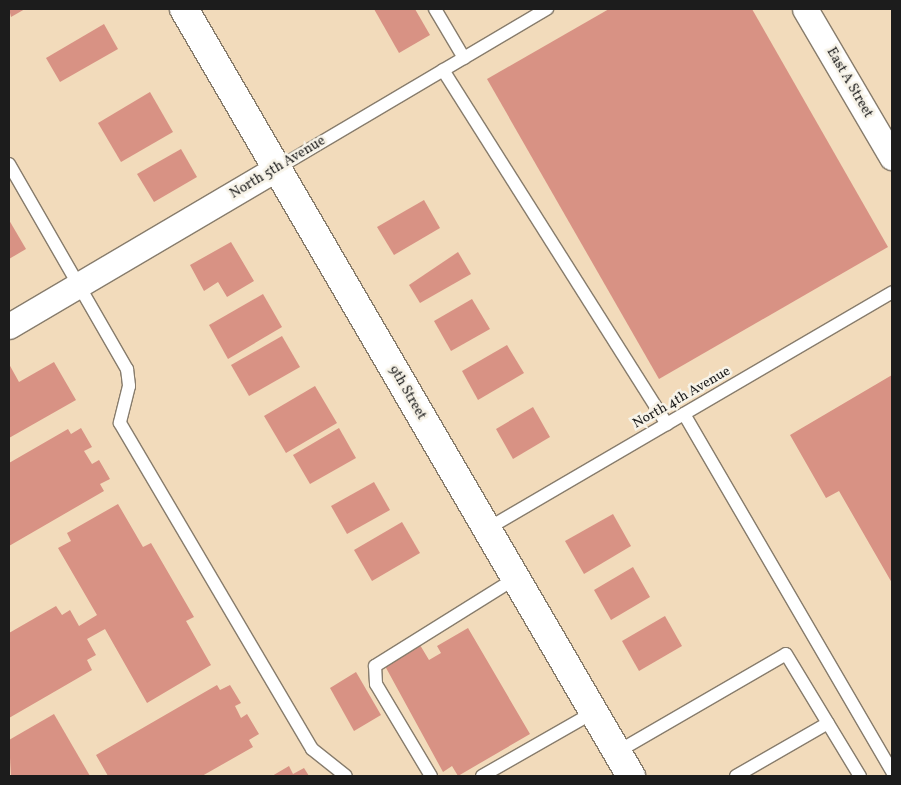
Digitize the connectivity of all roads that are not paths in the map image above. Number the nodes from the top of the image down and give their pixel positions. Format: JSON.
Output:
{"nodes":[{"id":1,"x":184,"y":9,"type":"edge"},
{"id":2,"x":435,"y":9,"type":"edge"},
{"id":3,"x":547,"y":9,"type":"edge"},
{"id":4,"x":805,"y":9,"type":"edge"},
{"id":5,"x":464,"y":58,"type":"junction"},
{"id":6,"x":443,"y":70,"type":"junction"},
{"id":7,"x":892,"y":158,"type":"edge"},
{"id":8,"x":9,"y":164,"type":"edge"},
{"id":9,"x":276,"y":169,"type":"junction"},
{"id":10,"x":20,"y":184,"type":"junction"},
{"id":11,"x":9,"y":190,"type":"edge"},
{"id":12,"x":81,"y":284,"type":"junction"},
{"id":13,"x":892,"y":292,"type":"edge"},
{"id":14,"x":9,"y":326,"type":"edge"},
{"id":15,"x":684,"y":414,"type":"junction"},
{"id":16,"x":667,"y":424,"type":"junction"},
{"id":17,"x":487,"y":529,"type":"junction"},
{"id":18,"x":516,"y":578,"type":"junction"},
{"id":19,"x":594,"y":712,"type":"junction"},
{"id":20,"x":828,"y":722,"type":"junction"},
{"id":21,"x":617,"y":752,"type":"junction"},
{"id":22,"x":892,"y":772,"type":"edge"},
{"id":23,"x":346,"y":776,"type":"edge"},
{"id":24,"x":431,"y":776,"type":"edge"},
{"id":25,"x":482,"y":776,"type":"edge"},
{"id":26,"x":631,"y":776,"type":"edge"},
{"id":27,"x":736,"y":776,"type":"edge"},
{"id":28,"x":860,"y":776,"type":"edge"}],
"edges":[{"from":1,"to":9,"type":"street","name":"9th Street"},
{"from":2,"to":5,"type":"lane"},
{"from":3,"to":5,"type":"lane","name":"North 5th Avenue"},
{"from":4,"to":7,"type":"street","name":"East A Street"},
{"from":5,"to":6,"type":"lane","name":"North 5th Avenue"},
{"from":6,"to":9,"type":"lane","name":"North 5th Avenue"},
{"from":6,"to":16,"type":"lane"},
{"from":8,"to":10,"type":"lane"},
{"from":9,"to":12,"type":"street","name":"North 5th Avenue"},
{"from":9,"to":17,"type":"street","name":"9th Street"},
{"from":10,"to":11,"type":"lane"},
{"from":10,"to":12,"type":"lane"},
{"from":12,"to":14,"type":"street","name":"North 5th Avenue"},
{"from":12,"to":23,"type":"lane"},
{"from":13,"to":15,"type":"lane","name":"North 4th Avenue"},
{"from":15,"to":16,"type":"lane","name":"North 4th Avenue"},
{"from":15,"to":22,"type":"lane"},
{"from":16,"to":17,"type":"lane","name":"North 4th Avenue"},
{"from":17,"to":18,"type":"street","name":"9th Street"},
{"from":18,"to":19,"type":"street","name":"9th Street"},
{"from":18,"to":24,"type":"lane"},
{"from":19,"to":21,"type":"street","name":"9th Street"},
{"from":19,"to":25,"type":"lane"},
{"from":20,"to":21,"type":"lane"},
{"from":20,"to":27,"type":"lane"},
{"from":20,"to":28,"type":"lane"},
{"from":21,"to":26,"type":"street","name":"9th Street"}]}
